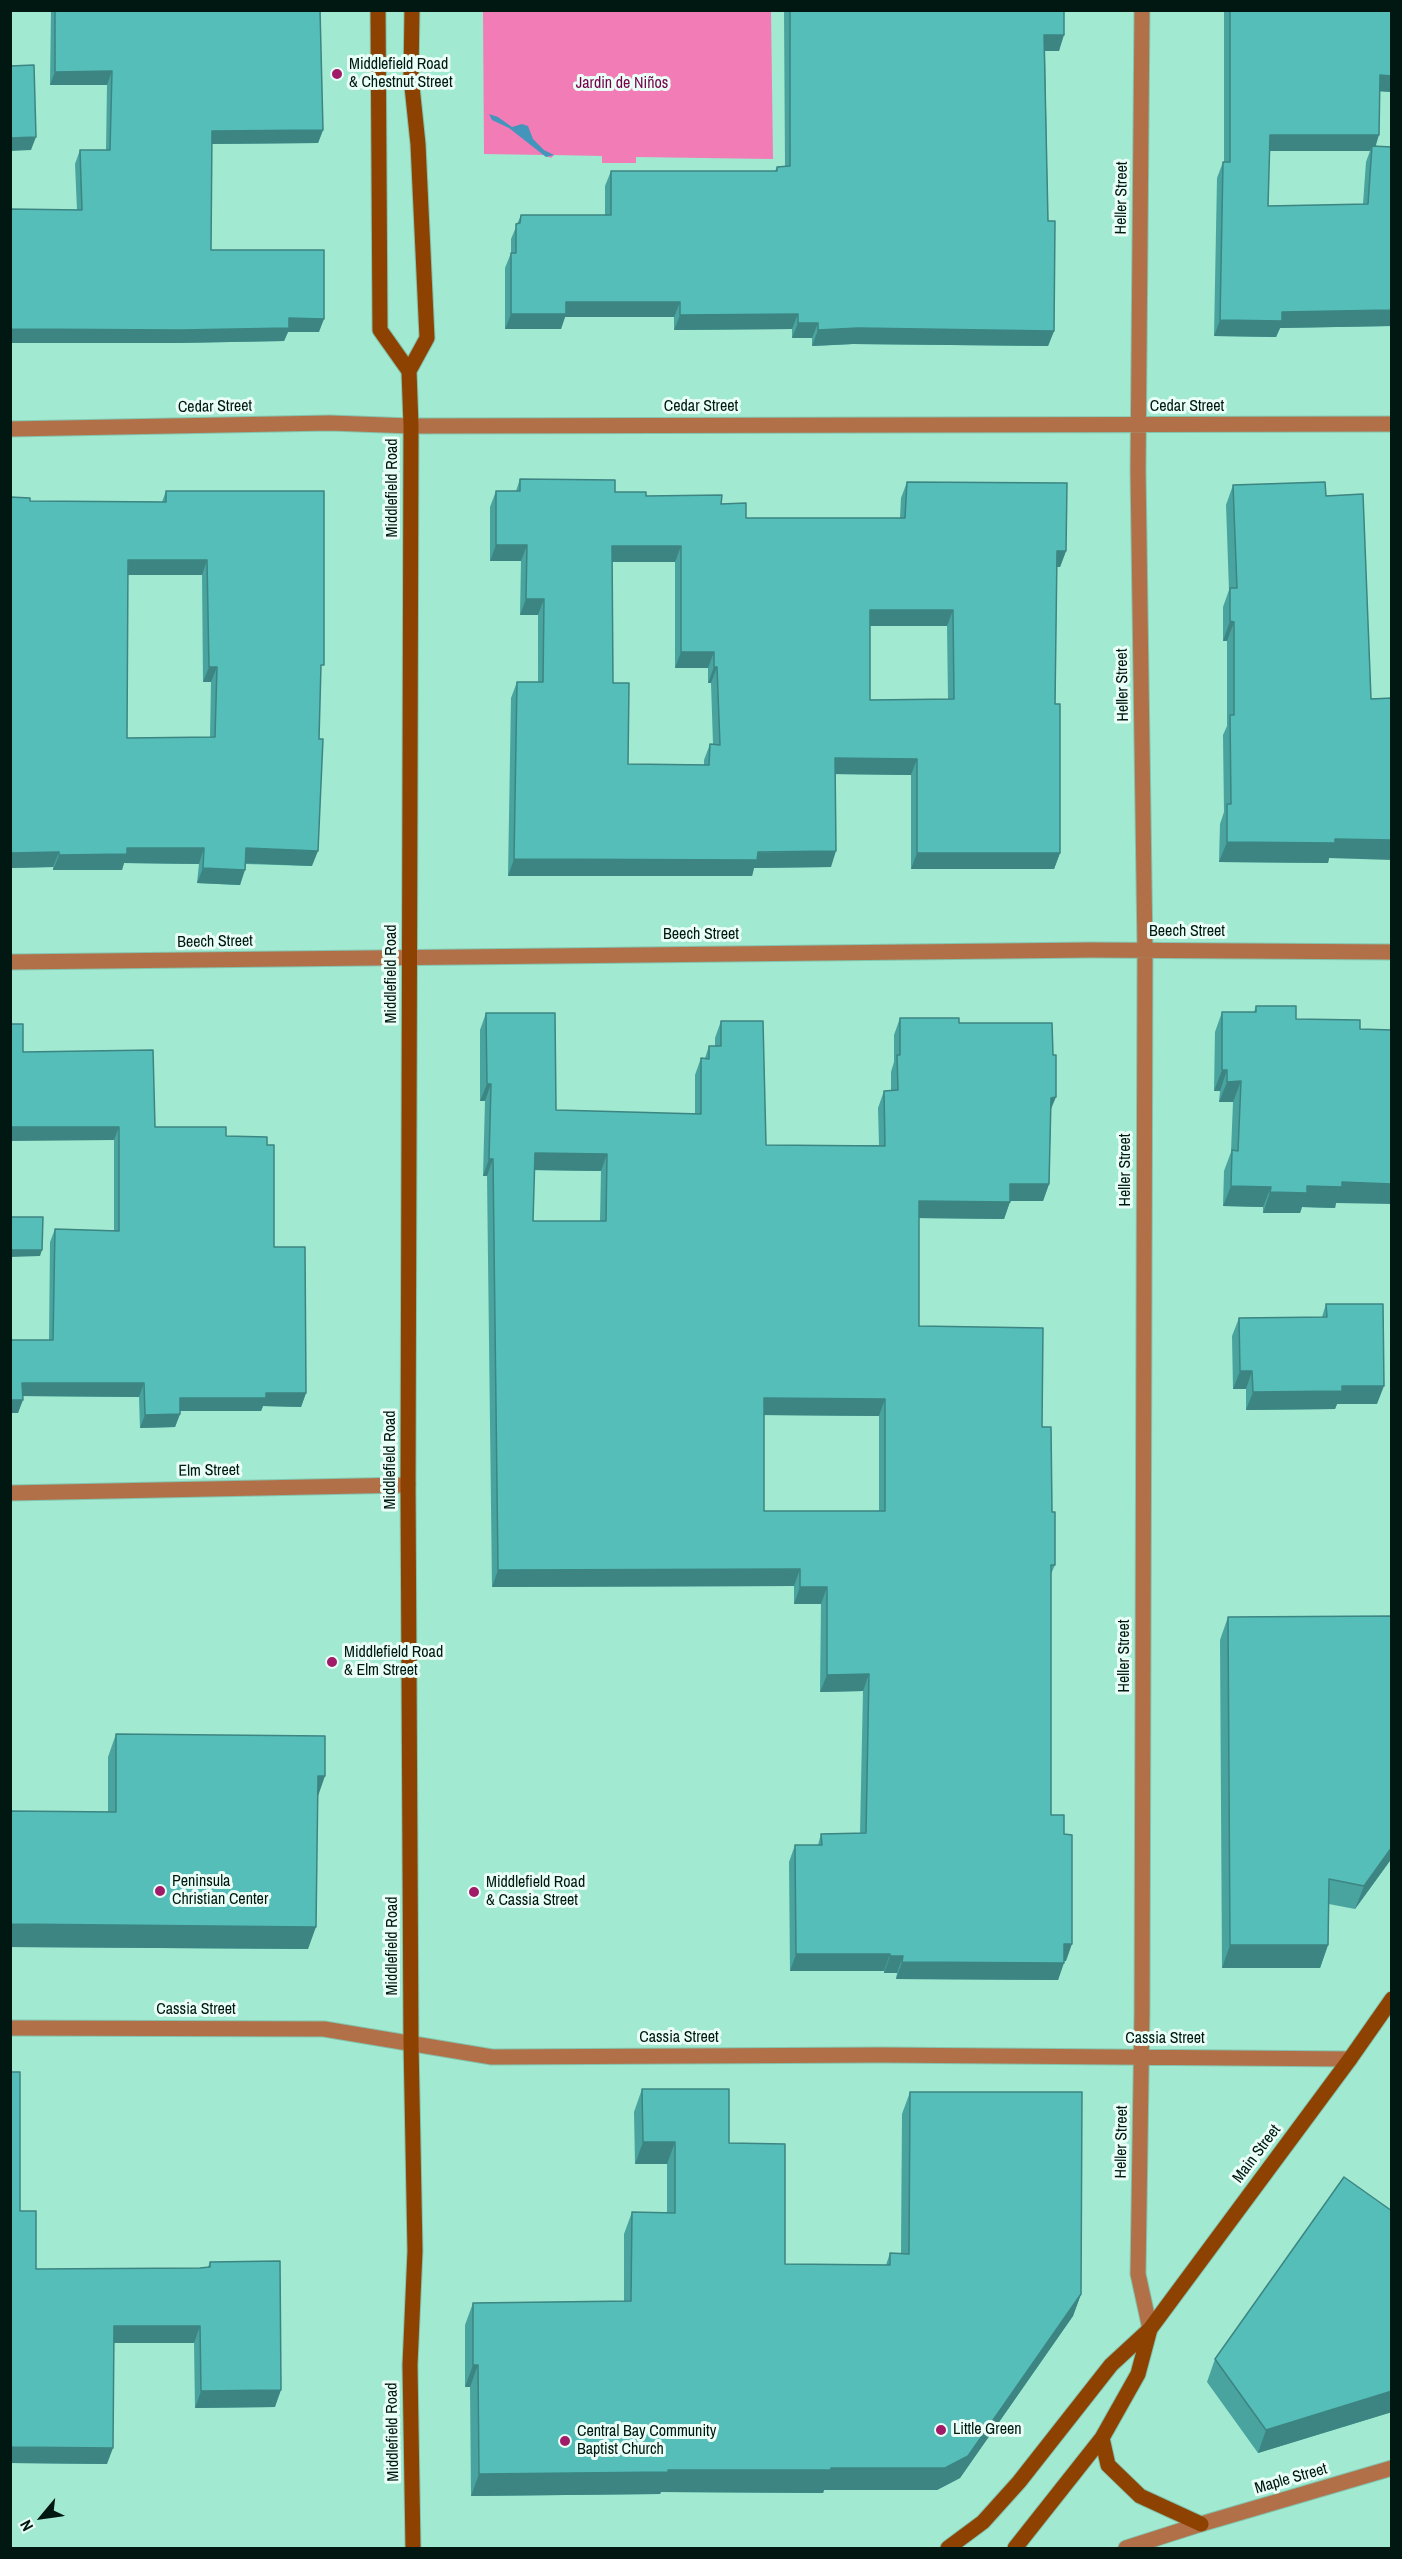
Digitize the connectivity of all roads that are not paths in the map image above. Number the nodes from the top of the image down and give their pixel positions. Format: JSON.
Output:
{"nodes":[{"id":1,"x":378,"y":10,"type":"edge"},
{"id":2,"x":412,"y":10,"type":"edge"},
{"id":3,"x":1142,"y":10,"type":"edge"},
{"id":4,"x":409,"y":371,"type":"junction"},
{"id":5,"x":1392,"y":424,"type":"edge"},
{"id":6,"x":1138,"y":425,"type":"junction"},
{"id":7,"x":411,"y":426,"type":"junction"},
{"id":8,"x":10,"y":429,"type":"edge"},
{"id":9,"x":1145,"y":950,"type":"junction"},
{"id":10,"x":1392,"y":952,"type":"edge"},
{"id":11,"x":410,"y":958,"type":"junction"},
{"id":12,"x":10,"y":962,"type":"edge"},
{"id":13,"x":408,"y":1485,"type":"junction"},
{"id":14,"x":10,"y":1493,"type":"edge"},
{"id":15,"x":1392,"y":1999,"type":"edge"},
{"id":16,"x":10,"y":2028,"type":"edge"},
{"id":17,"x":411,"y":2042,"type":"junction"},
{"id":18,"x":1141,"y":2057,"type":"junction"},
{"id":19,"x":1350,"y":2059,"type":"junction"},
{"id":20,"x":1150,"y":2329,"type":"junction"},
{"id":21,"x":1102,"y":2438,"type":"junction"},
{"id":22,"x":1392,"y":2468,"type":"edge"},
{"id":23,"x":1201,"y":2524,"type":"junction"},
{"id":24,"x":413,"y":2548,"type":"edge"},
{"id":25,"x":948,"y":2548,"type":"edge"},
{"id":26,"x":1015,"y":2548,"type":"edge"},
{"id":27,"x":1126,"y":2548,"type":"edge"}],
"edges":[{"from":1,"to":4,"type":"main road"},
{"from":2,"to":4,"type":"main road"},
{"from":3,"to":6,"type":"street","name":"Heller Street"},
{"from":4,"to":7,"type":"main road","name":"Middlefield Road"},
{"from":5,"to":6,"type":"street","name":"Cedar Street"},
{"from":6,"to":7,"type":"street","name":"Cedar Street"},
{"from":6,"to":9,"type":"street","name":"Heller Street"},
{"from":7,"to":8,"type":"street","name":"Cedar Street"},
{"from":7,"to":11,"type":"main road","name":"Middlefield Road"},
{"from":9,"to":10,"type":"street","name":"Beech Street"},
{"from":9,"to":11,"type":"street","name":"Beech Street"},
{"from":9,"to":18,"type":"street","name":"Heller Street"},
{"from":11,"to":12,"type":"street","name":"Beech Street"},
{"from":11,"to":13,"type":"main road","name":"Middlefield Road"},
{"from":13,"to":14,"type":"street","name":"Elm Street"},
{"from":13,"to":17,"type":"main road","name":"Middlefield Road"},
{"from":15,"to":19,"type":"main road","name":"Main Street"},
{"from":16,"to":17,"type":"street","name":"Cassia Street"},
{"from":17,"to":18,"type":"street","name":"Cassia Street"},
{"from":17,"to":24,"type":"main road","name":"Middlefield Road"},
{"from":18,"to":19,"type":"street","name":"Cassia Street"},
{"from":18,"to":20,"type":"street","name":"Heller Street"},
{"from":19,"to":20,"type":"main road","name":"Main Street"},
{"from":20,"to":21,"type":"main road","name":"Main Street"},
{"from":20,"to":25,"type":"main road","name":"Main Street"},
{"from":21,"to":23,"type":"main road"},
{"from":21,"to":26,"type":"main road","name":"Main Street"},
{"from":22,"to":23,"type":"street","name":"Maple Street"},
{"from":23,"to":27,"type":"street","name":"Maple Street"}]}
